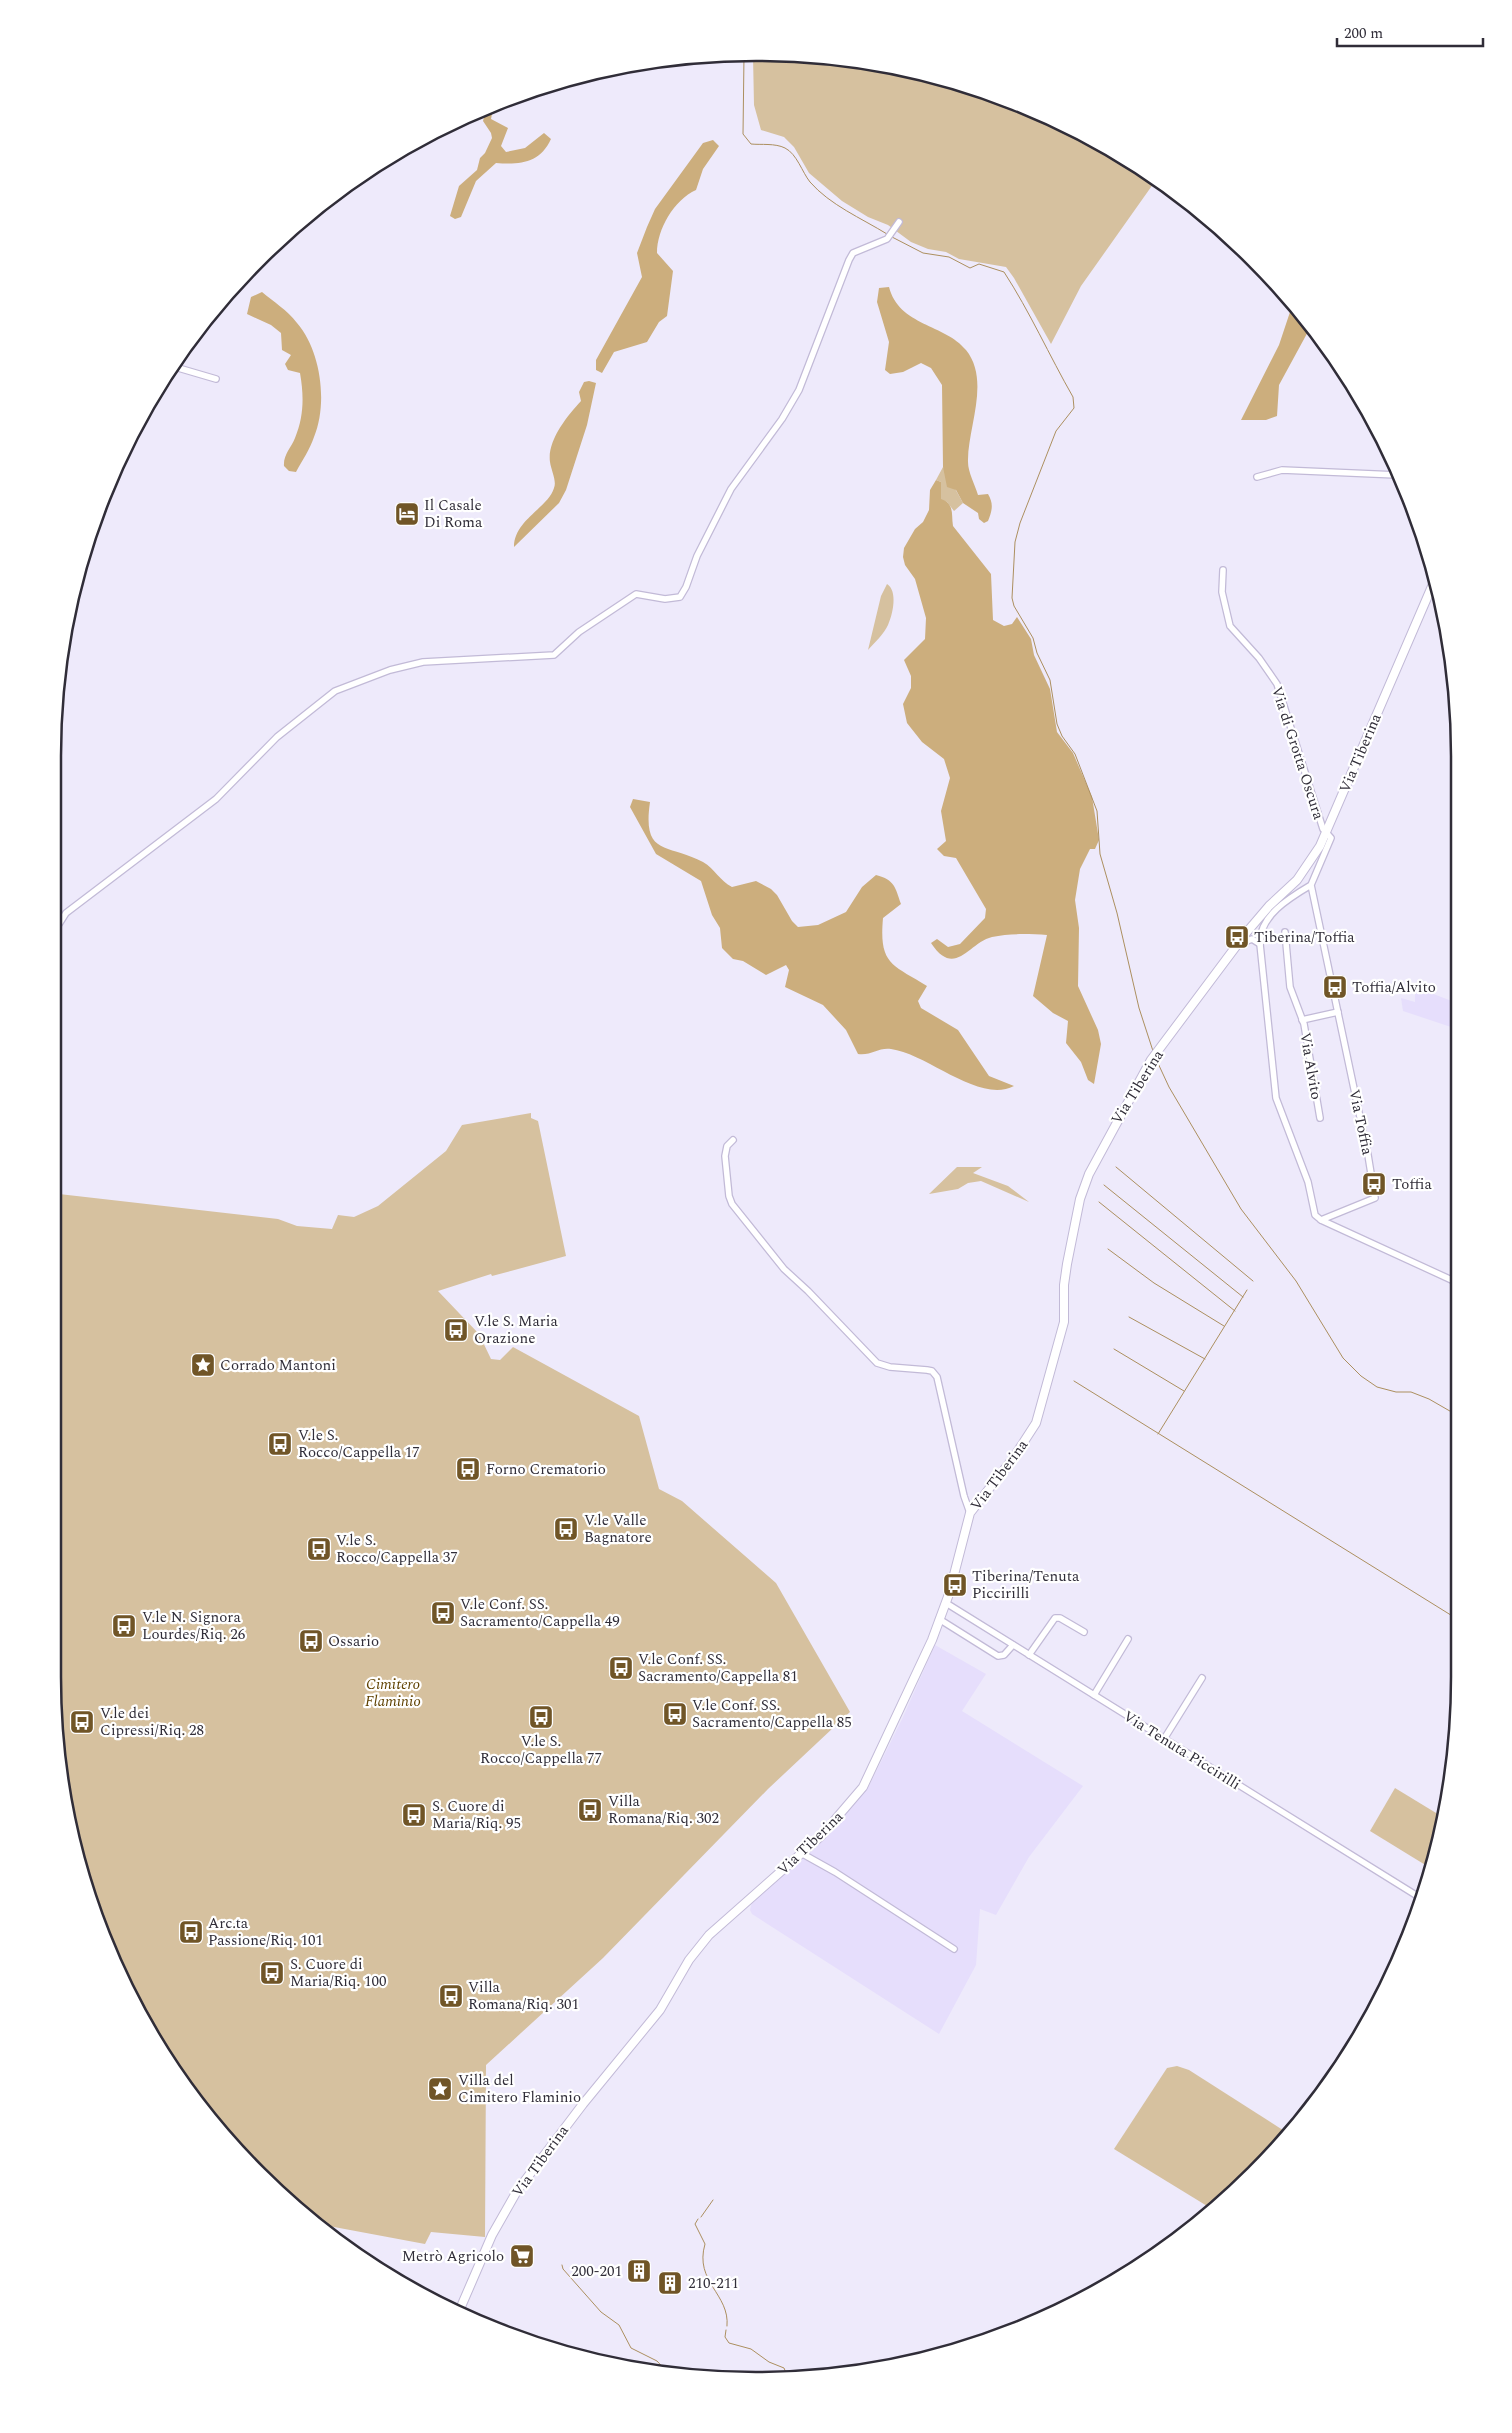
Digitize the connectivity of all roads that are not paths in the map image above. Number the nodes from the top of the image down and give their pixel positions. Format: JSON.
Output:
{"nodes":[{"id":1,"x":899,"y":222,"type":"dead end"},
{"id":2,"x":179,"y":368,"type":"edge"},
{"id":3,"x":216,"y":379,"type":"dead end"},
{"id":4,"x":1391,"y":475,"type":"edge"},
{"id":5,"x":1256,"y":477,"type":"dead end"},
{"id":6,"x":1223,"y":570,"type":"dead end"},
{"id":7,"x":1430,"y":590,"type":"edge"},
{"id":8,"x":1326,"y":833,"type":"junction"},
{"id":9,"x":1311,"y":885,"type":"junction"},
{"id":10,"x":61,"y":920,"type":"edge"},
{"id":11,"x":1285,"y":932,"type":"dead end"},
{"id":12,"x":1246,"y":933,"type":"junction"},
{"id":13,"x":1252,"y":939,"type":"junction"},
{"id":14,"x":1260,"y":944,"type":"junction"},
{"id":15,"x":1237,"y":945,"type":"junction"},
{"id":16,"x":1338,"y":1012,"type":"junction"},
{"id":17,"x":1302,"y":1020,"type":"junction"},
{"id":18,"x":1320,"y":1118,"type":"dead end"},
{"id":19,"x":733,"y":1140,"type":"dead end"},
{"id":20,"x":1322,"y":1220,"type":"junction"},
{"id":21,"x":1451,"y":1280,"type":"edge"},
{"id":22,"x":970,"y":1513,"type":"junction"},
{"id":23,"x":946,"y":1603,"type":"junction"},
{"id":24,"x":940,"y":1619,"type":"junction"},
{"id":25,"x":1084,"y":1632,"type":"dead end"},
{"id":26,"x":1128,"y":1639,"type":"dead end"},
{"id":27,"x":1013,"y":1645,"type":"junction"},
{"id":28,"x":1029,"y":1655,"type":"junction"},
{"id":29,"x":1202,"y":1678,"type":"dead end"},
{"id":30,"x":1094,"y":1695,"type":"junction"},
{"id":31,"x":1164,"y":1739,"type":"junction"},
{"id":32,"x":800,"y":1853,"type":"junction"},
{"id":33,"x":1416,"y":1895,"type":"edge"},
{"id":34,"x":954,"y":1949,"type":"dead end"},
{"id":35,"x":461,"y":2306,"type":"edge"}],
"edges":[{"from":1,"to":10,"type":"street"},
{"from":2,"to":3,"type":"street"},
{"from":4,"to":5,"type":"street"},
{"from":6,"to":8,"type":"street","name":"Via di Grotta Oscura"},
{"from":7,"to":8,"type":"main road","name":"Via Tiberina"},
{"from":8,"to":9,"type":"street"},
{"from":8,"to":12,"type":"main road","name":"Via Tiberina"},
{"from":9,"to":14,"type":"street"},
{"from":9,"to":16,"type":"street","name":"Via Toffia"},
{"from":11,"to":17,"type":"street"},
{"from":12,"to":13,"type":"street"},
{"from":12,"to":15,"type":"main road","name":"Via Tiberina"},
{"from":13,"to":14,"type":"street"},
{"from":13,"to":15,"type":"street"},
{"from":14,"to":20,"type":"street"},
{"from":15,"to":22,"type":"main road","name":"Via Tiberina"},
{"from":16,"to":17,"type":"street","name":"Via Alvito"},
{"from":16,"to":20,"type":"street","name":"Via Toffia"},
{"from":17,"to":18,"type":"street","name":"Via Alvito"},
{"from":19,"to":22,"type":"street"},
{"from":20,"to":21,"type":"street"},
{"from":22,"to":23,"type":"main road","name":"Via Tiberina"},
{"from":23,"to":24,"type":"main road","name":"Via Tiberina"},
{"from":23,"to":27,"type":"street","name":"Via Tenuta Piccirilli"},
{"from":24,"to":27,"type":"street"},
{"from":24,"to":32,"type":"main road","name":"Via Tiberina"},
{"from":25,"to":28,"type":"street"},
{"from":26,"to":30,"type":"street"},
{"from":27,"to":28,"type":"street","name":"Via Tenuta Piccirilli"},
{"from":28,"to":30,"type":"street","name":"Via Tenuta Piccirilli"},
{"from":29,"to":31,"type":"street"},
{"from":30,"to":31,"type":"street","name":"Via Tenuta Piccirilli"},
{"from":31,"to":33,"type":"street","name":"Via Tenuta Piccirilli"},
{"from":32,"to":34,"type":"street"},
{"from":32,"to":35,"type":"main road","name":"Via Tiberina"}]}
